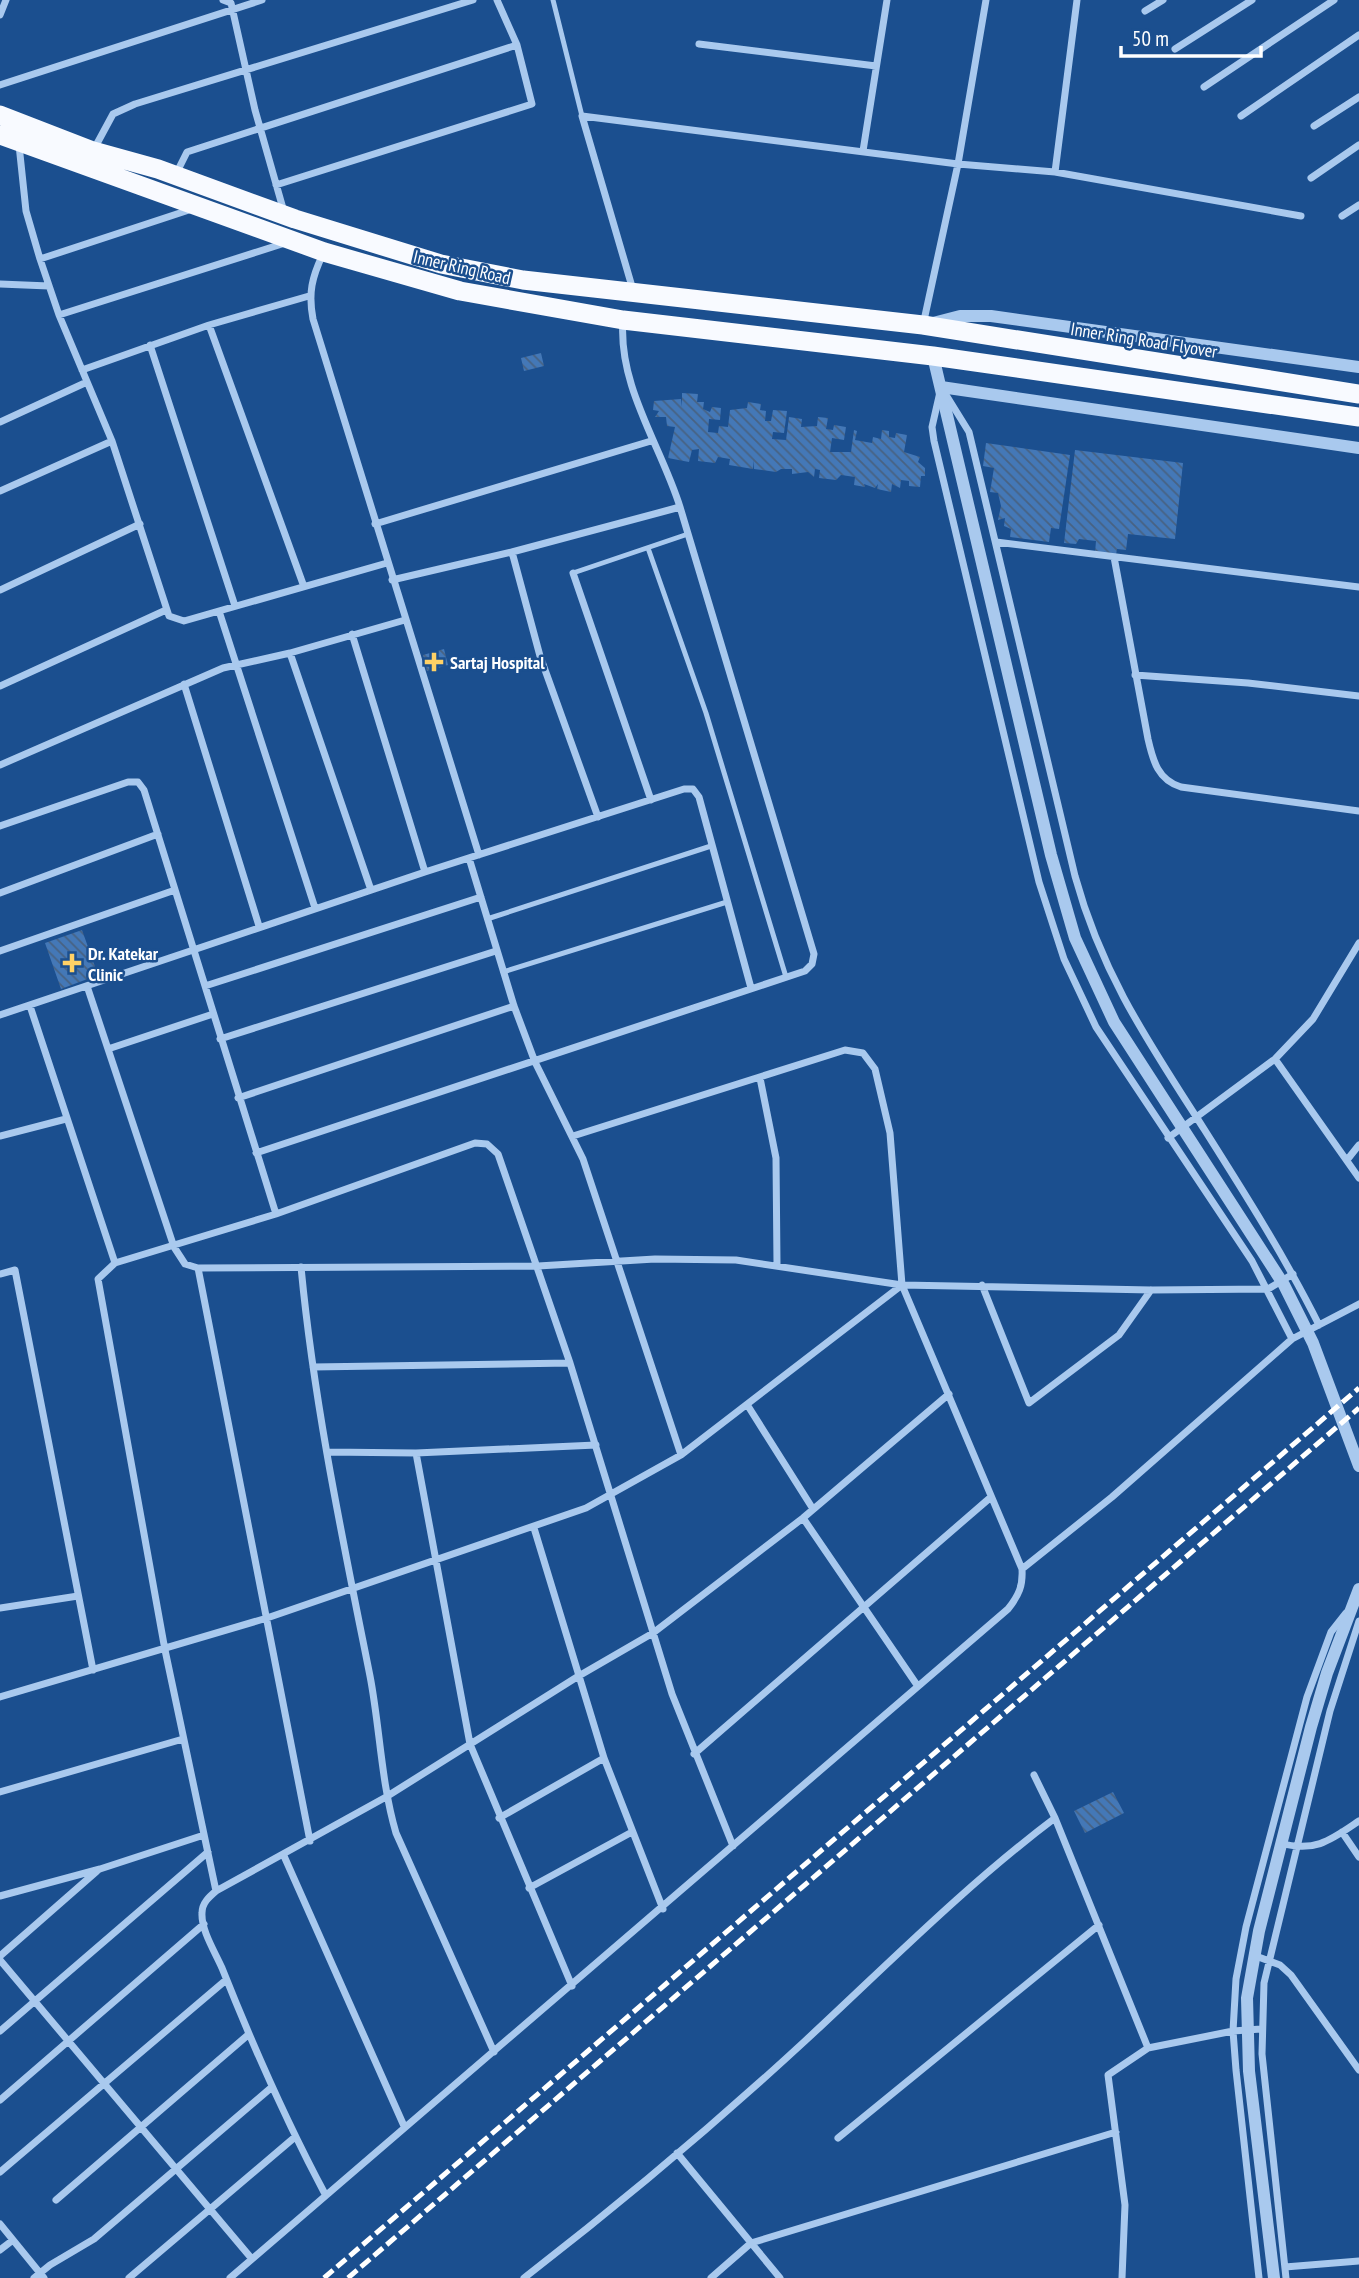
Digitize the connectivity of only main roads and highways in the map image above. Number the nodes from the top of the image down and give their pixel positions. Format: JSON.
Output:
{"nodes":[{"id":1,"x":0,"y":115,"type":"edge"},
{"id":2,"x":9,"y":139,"type":"edge"},
{"id":3,"x":923,"y":326,"type":"joint"},
{"id":4,"x":1359,"y":394,"type":"edge"},
{"id":5,"x":1359,"y":417,"type":"edge"}],
"edges":[{"from":1,"to":3,"type":"highway","name":"Inner Ring Road"},
{"from":2,"to":5,"type":"highway","name":"Inner Ring Road"},
{"from":3,"to":4,"type":"highway","name":"Inner Ring Road Flyover"}]}
